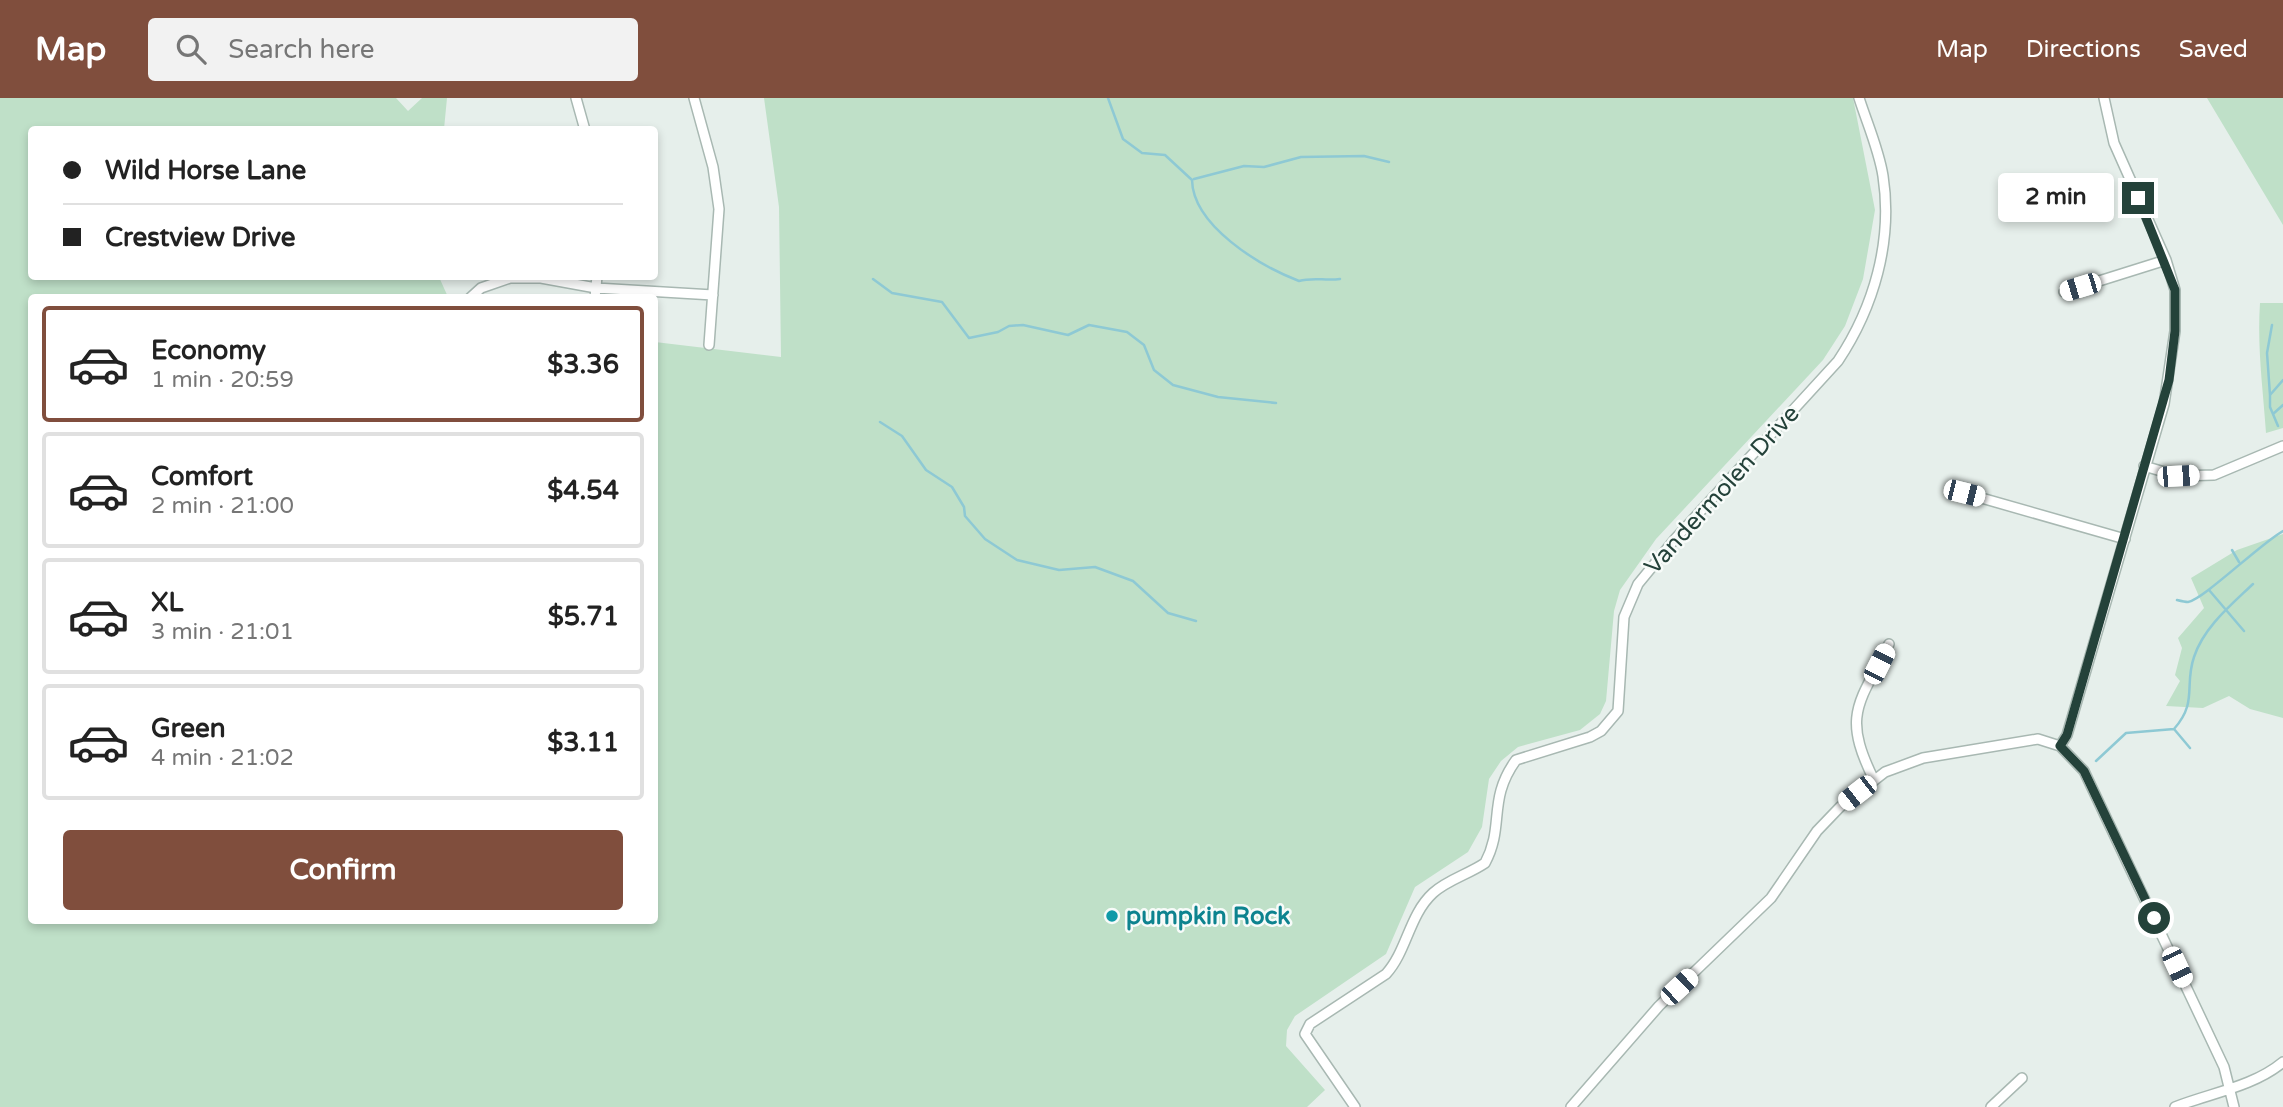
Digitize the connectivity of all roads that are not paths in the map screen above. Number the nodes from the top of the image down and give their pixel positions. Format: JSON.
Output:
{"nodes":[{"id":1,"x":576,"y":98,"type":"edge"},
{"id":2,"x":694,"y":98,"type":"edge"},
{"id":3,"x":1859,"y":98,"type":"edge"},
{"id":4,"x":2104,"y":98,"type":"edge"},
{"id":5,"x":584,"y":126,"type":"edge"},
{"id":6,"x":2165,"y":260,"type":"junction"},
{"id":7,"x":504,"y":280,"type":"edge"},
{"id":8,"x":548,"y":280,"type":"edge"},
{"id":9,"x":2064,"y":292,"type":"dead end"},
{"id":10,"x":595,"y":293,"type":"edge"},
{"id":11,"x":474,"y":294,"type":"edge"},
{"id":12,"x":654,"y":294,"type":"edge"},
{"id":13,"x":658,"y":294,"type":"edge"},
{"id":14,"x":713,"y":295,"type":"junction"},
{"id":15,"x":709,"y":345,"type":"dead end"},
{"id":16,"x":2283,"y":446,"type":"edge"},
{"id":17,"x":2144,"y":466,"type":"junction"},
{"id":18,"x":1964,"y":493,"type":"dead end"},
{"id":19,"x":2125,"y":539,"type":"junction"},
{"id":20,"x":1889,"y":644,"type":"dead end"},
{"id":21,"x":2060,"y":746,"type":"junction"},
{"id":22,"x":1874,"y":780,"type":"junction"},
{"id":23,"x":2283,"y":1062,"type":"edge"},
{"id":24,"x":2022,"y":1078,"type":"dead end"},
{"id":25,"x":2230,"y":1089,"type":"junction"},
{"id":26,"x":1355,"y":1107,"type":"edge"},
{"id":27,"x":1570,"y":1107,"type":"edge"},
{"id":28,"x":1991,"y":1107,"type":"edge"},
{"id":29,"x":2175,"y":1107,"type":"edge"},
{"id":30,"x":2234,"y":1107,"type":"edge"}],
"edges":[{"from":1,"to":5,"type":"street"},
{"from":2,"to":14,"type":"street"},
{"from":3,"to":26,"type":"street","name":"Vandermolen Drive"},
{"from":4,"to":6,"type":"street"},
{"from":6,"to":9,"type":"street"},
{"from":6,"to":17,"type":"street"},
{"from":7,"to":11,"type":"street"},
{"from":8,"to":10,"type":"street"},
{"from":10,"to":12,"type":"street"},
{"from":13,"to":14,"type":"street"},
{"from":14,"to":15,"type":"street"},
{"from":16,"to":17,"type":"street"},
{"from":17,"to":19,"type":"street"},
{"from":18,"to":19,"type":"street"},
{"from":19,"to":21,"type":"street"},
{"from":20,"to":22,"type":"street"},
{"from":21,"to":22,"type":"street"},
{"from":21,"to":25,"type":"street"},
{"from":22,"to":27,"type":"street"},
{"from":23,"to":25,"type":"street"},
{"from":24,"to":28,"type":"street"},
{"from":25,"to":29,"type":"street"},
{"from":25,"to":30,"type":"street"}]}
